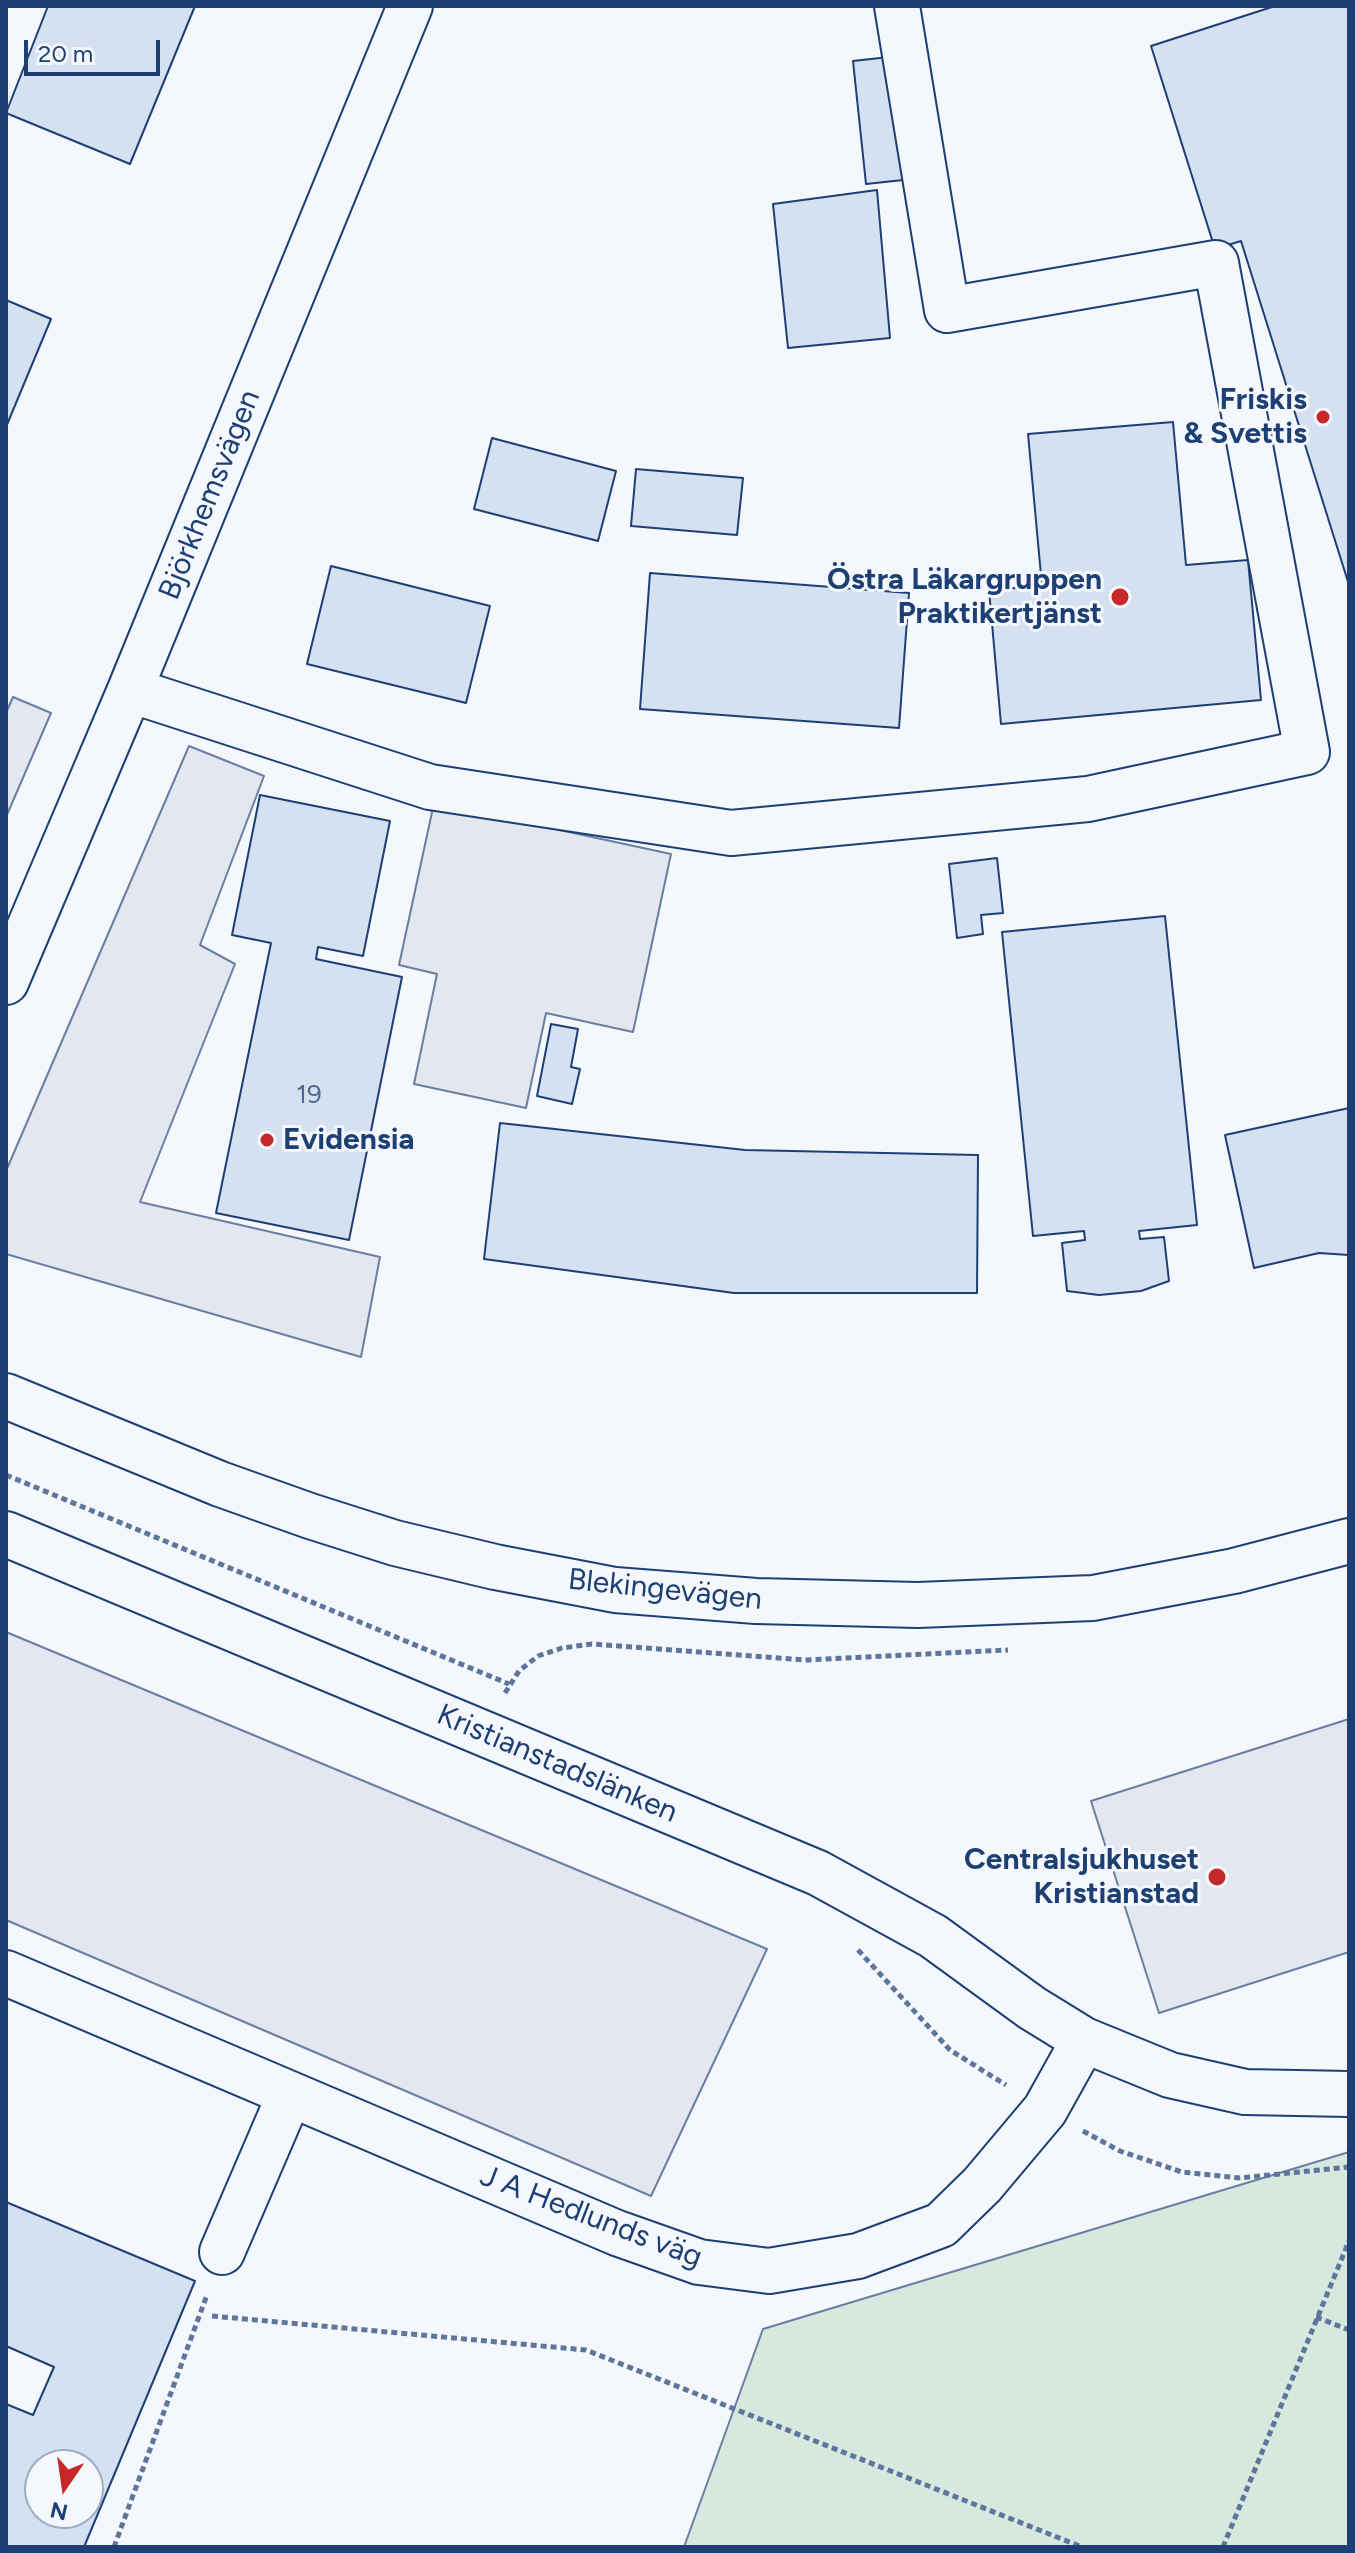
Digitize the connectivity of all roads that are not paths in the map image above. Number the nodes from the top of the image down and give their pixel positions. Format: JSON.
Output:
{"nodes":[{"id":1,"x":410,"y":6,"type":"edge"},
{"id":2,"x":897,"y":6,"type":"edge"},
{"id":3,"x":130,"y":690,"type":"junction"},
{"id":4,"x":6,"y":982,"type":"edge"},
{"id":5,"x":6,"y":1396,"type":"edge"},
{"id":6,"x":6,"y":1534,"type":"edge"},
{"id":7,"x":1349,"y":1541,"type":"edge"},
{"id":8,"x":6,"y":1973,"type":"edge"},
{"id":9,"x":1084,"y":2040,"type":"junction"},
{"id":10,"x":290,"y":2094,"type":"junction"},
{"id":11,"x":1349,"y":2094,"type":"edge"},
{"id":12,"x":222,"y":2252,"type":"road end"}],
"edges":[{"from":1,"to":3,"type":"street","name":"Björkhemsvägen"},
{"from":2,"to":3,"type":"street"},
{"from":3,"to":4,"type":"street","name":"Björkhemsvägen"},
{"from":5,"to":7,"type":"street","name":"Blekingevägen"},
{"from":6,"to":9,"type":"street","name":"Kristianstadslänken"},
{"from":8,"to":10,"type":"street","name":"J A Hedlunds väg"},
{"from":9,"to":10,"type":"street","name":"J A Hedlunds väg"},
{"from":9,"to":11,"type":"street"},
{"from":10,"to":12,"type":"street"}]}
